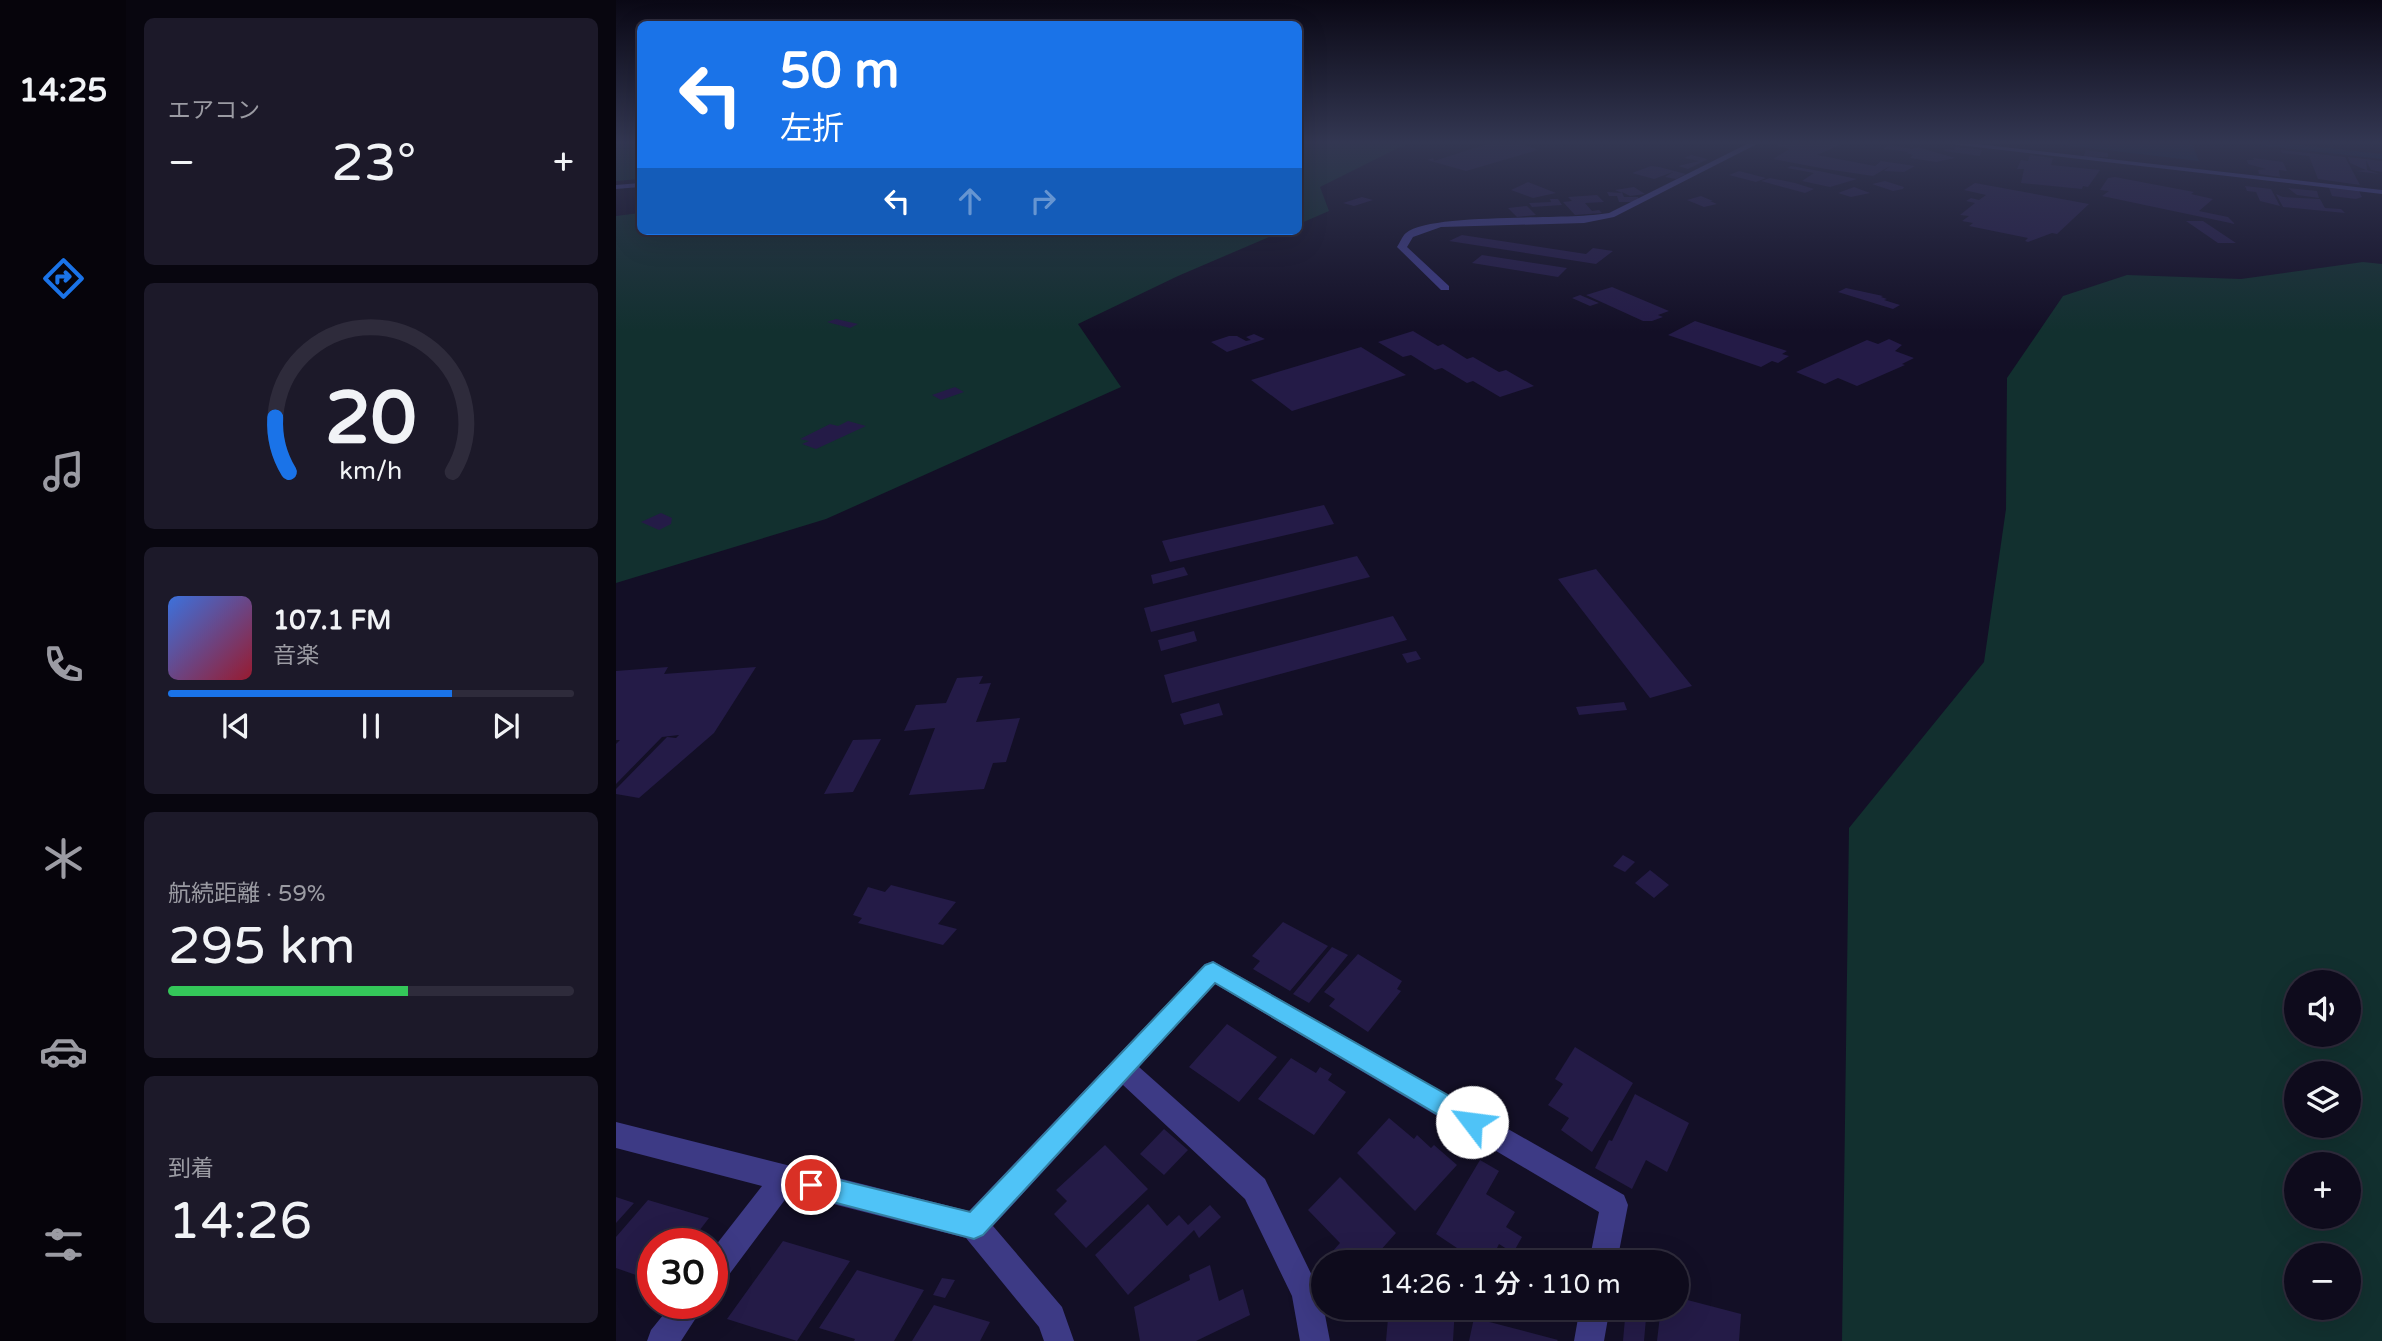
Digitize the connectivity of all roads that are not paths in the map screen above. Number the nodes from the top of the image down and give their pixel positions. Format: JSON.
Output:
{"nodes":[{"id":1,"x":1630,"y":206,"type":"edge"},
{"id":2,"x":1445,"y":288,"type":"dead end"},
{"id":3,"x":1123,"y":1069,"type":"junction"},
{"id":4,"x":616,"y":1135,"type":"edge"},
{"id":5,"x":784,"y":1179,"type":"junction"},
{"id":6,"x":974,"y":1226,"type":"junction"},
{"id":7,"x":1605,"y":1250,"type":"edge"},
{"id":8,"x":728,"y":1253,"type":"edge"},
{"id":9,"x":679,"y":1319,"type":"edge"},
{"id":10,"x":1593,"y":1320,"type":"edge"},
{"id":11,"x":662,"y":1341,"type":"edge"},
{"id":12,"x":1059,"y":1341,"type":"edge"},
{"id":13,"x":1315,"y":1341,"type":"edge"},
{"id":14,"x":1589,"y":1341,"type":"edge"}],
"edges":[{"from":1,"to":2,"type":"street"},
{"from":3,"to":6,"type":"street"},
{"from":3,"to":7,"type":"street"},
{"from":3,"to":13,"type":"street"},
{"from":4,"to":5,"type":"street"},
{"from":5,"to":6,"type":"street"},
{"from":5,"to":8,"type":"street"},
{"from":6,"to":12,"type":"street"},
{"from":9,"to":11,"type":"street"},
{"from":10,"to":14,"type":"street"}]}
